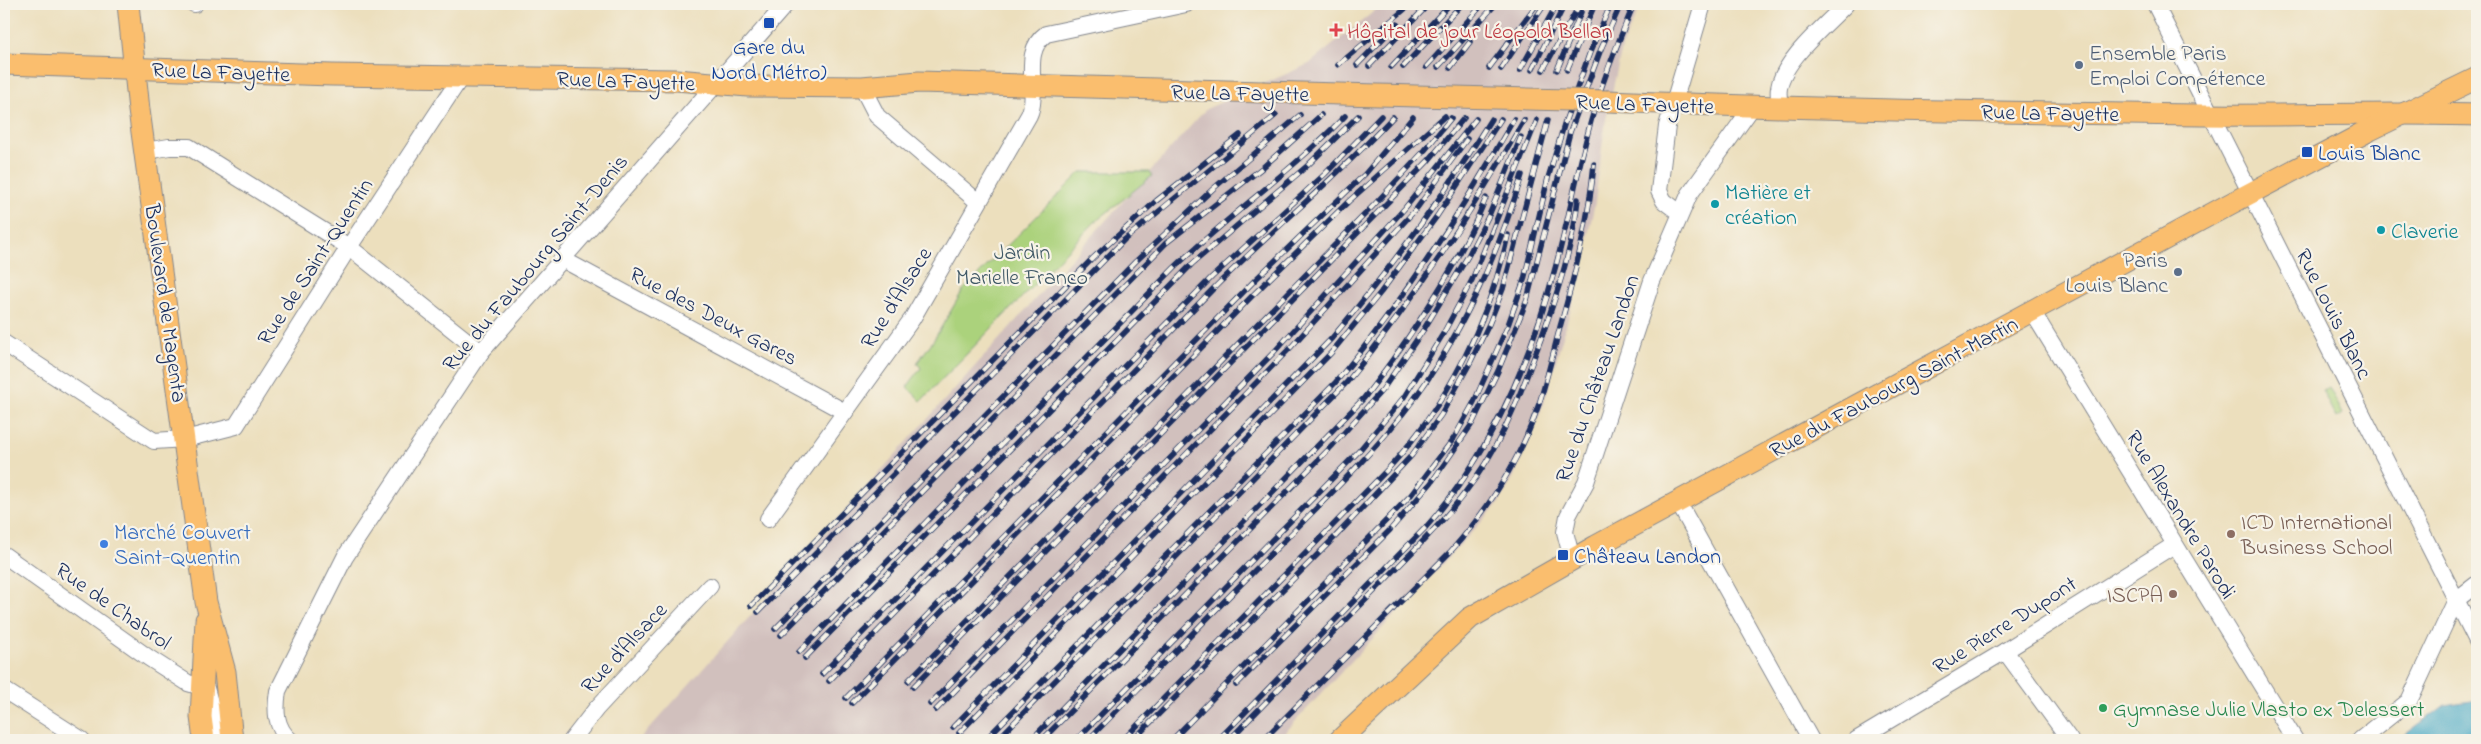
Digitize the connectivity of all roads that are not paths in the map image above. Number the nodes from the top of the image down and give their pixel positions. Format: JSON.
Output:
{"nodes":[{"id":1,"x":128,"y":4,"type":"edge"},
{"id":2,"x":786,"y":4,"type":"edge"},
{"id":3,"x":1186,"y":4,"type":"edge"},
{"id":4,"x":1704,"y":4,"type":"edge"},
{"id":5,"x":1846,"y":4,"type":"edge"},
{"id":6,"x":2155,"y":4,"type":"edge"},
{"id":7,"x":4,"y":64,"type":"edge"},
{"id":8,"x":136,"y":67,"type":"junction"},
{"id":9,"x":461,"y":77,"type":"junction"},
{"id":10,"x":2477,"y":78,"type":"edge"},
{"id":11,"x":715,"y":84,"type":"junction"},
{"id":12,"x":1031,"y":86,"type":"junction"},
{"id":13,"x":862,"y":87,"type":"junction"},
{"id":14,"x":1673,"y":104,"type":"junction"},
{"id":15,"x":1753,"y":106,"type":"junction"},
{"id":16,"x":1780,"y":107,"type":"junction"},
{"id":17,"x":2409,"y":112,"type":"junction"},
{"id":18,"x":2477,"y":114,"type":"edge"},
{"id":19,"x":2212,"y":115,"type":"junction"},
{"id":20,"x":146,"y":151,"type":"junction"},
{"id":21,"x":2250,"y":193,"type":"junction"},
{"id":22,"x":978,"y":202,"type":"junction"},
{"id":23,"x":1680,"y":213,"type":"junction"},
{"id":24,"x":348,"y":247,"type":"junction"},
{"id":25,"x":562,"y":259,"type":"junction"},
{"id":26,"x":2032,"y":311,"type":"junction"},
{"id":27,"x":4,"y":343,"type":"edge"},
{"id":28,"x":481,"y":352,"type":"junction"},
{"id":29,"x":845,"y":412,"type":"junction"},
{"id":30,"x":185,"y":439,"type":"junction"},
{"id":31,"x":1678,"y":502,"type":"junction"},
{"id":32,"x":768,"y":520,"type":"dead end"},
{"id":33,"x":2174,"y":545,"type":"junction"},
{"id":34,"x":4,"y":555,"type":"edge"},
{"id":35,"x":1572,"y":559,"type":"junction"},
{"id":36,"x":2477,"y":584,"type":"edge"},
{"id":37,"x":710,"y":586,"type":"dead end"},
{"id":38,"x":2456,"y":600,"type":"junction"},
{"id":39,"x":206,"y":602,"type":"junction"},
{"id":40,"x":2477,"y":641,"type":"edge"},
{"id":41,"x":2005,"y":652,"type":"junction"},
{"id":42,"x":202,"y":680,"type":"junction"},
{"id":43,"x":4,"y":690,"type":"edge"},
{"id":44,"x":82,"y":740,"type":"edge"},
{"id":45,"x":204,"y":740,"type":"edge"},
{"id":46,"x":230,"y":740,"type":"edge"},
{"id":47,"x":286,"y":740,"type":"edge"},
{"id":48,"x":572,"y":740,"type":"edge"},
{"id":49,"x":1340,"y":740,"type":"edge"},
{"id":50,"x":1811,"y":740,"type":"edge"},
{"id":51,"x":1856,"y":740,"type":"edge"},
{"id":52,"x":2070,"y":740,"type":"edge"},
{"id":53,"x":2295,"y":740,"type":"edge"},
{"id":54,"x":2360,"y":740,"type":"edge"}],
"edges":[{"from":1,"to":8,"type":"main road","name":"Boulevard de Magenta"},
{"from":2,"to":11,"type":"street","name":"Rue du Faubourg Saint-Denis"},
{"from":3,"to":12,"type":"street","name":"Rue d'Alsace"},
{"from":4,"to":14,"type":"street"},
{"from":5,"to":16,"type":"street"},
{"from":6,"to":19,"type":"street","name":"Rue Louis Blanc"},
{"from":7,"to":8,"type":"main road","name":"Rue La Fayette"},
{"from":8,"to":9,"type":"main road","name":"Rue La Fayette"},
{"from":8,"to":20,"type":"main road","name":"Boulevard de Magenta"},
{"from":9,"to":11,"type":"main road","name":"Rue La Fayette"},
{"from":9,"to":24,"type":"street","name":"Rue de Saint-Quentin"},
{"from":10,"to":17,"type":"main road","name":"Rue du Faubourg Saint-Martin"},
{"from":11,"to":13,"type":"main road","name":"Rue La Fayette"},
{"from":11,"to":25,"type":"street","name":"Rue du Faubourg Saint-Denis"},
{"from":12,"to":13,"type":"main road","name":"Rue La Fayette"},
{"from":12,"to":14,"type":"main road","name":"Rue La Fayette","bridge":true},
{"from":12,"to":22,"type":"street","name":"Rue d'Alsace"},
{"from":13,"to":22,"type":"street"},
{"from":14,"to":15,"type":"main road","name":"Rue La Fayette"},
{"from":14,"to":23,"type":"street"},
{"from":15,"to":16,"type":"main road","name":"Rue La Fayette"},
{"from":15,"to":23,"type":"street","name":"Rue du Château Landon"},
{"from":16,"to":19,"type":"main road","name":"Rue La Fayette"},
{"from":17,"to":18,"type":"main road","name":"Rue La Fayette"},
{"from":17,"to":19,"type":"main road","name":"Rue La Fayette"},
{"from":17,"to":21,"type":"main road","name":"Rue du Faubourg Saint-Martin"},
{"from":19,"to":21,"type":"street","name":"Rue Louis Blanc"},
{"from":20,"to":24,"type":"street"},
{"from":20,"to":30,"type":"main road","name":"Boulevard de Magenta"},
{"from":21,"to":26,"type":"main road","name":"Rue du Faubourg Saint-Martin"},
{"from":21,"to":38,"type":"street","name":"Rue Louis Blanc"},
{"from":22,"to":29,"type":"street","name":"Rue d'Alsace"},
{"from":23,"to":35,"type":"street","name":"Rue du Château Landon"},
{"from":24,"to":28,"type":"street"},
{"from":24,"to":30,"type":"street","name":"Rue de Saint-Quentin"},
{"from":25,"to":28,"type":"street","name":"Rue du Faubourg Saint-Denis"},
{"from":25,"to":29,"type":"street","name":"Rue des Deux Gares"},
{"from":26,"to":31,"type":"main road","name":"Rue du Faubourg Saint-Martin"},
{"from":26,"to":33,"type":"street","name":"Rue Alexandre Parodi"},
{"from":27,"to":30,"type":"street","name":"Rue de Saint-Quentin"},
{"from":28,"to":47,"type":"street","name":"Rue du Faubourg Saint-Denis"},
{"from":29,"to":32,"type":"street","name":"Rue d'Alsace"},
{"from":30,"to":39,"type":"main road","name":"Boulevard de Magenta"},
{"from":31,"to":35,"type":"main road","name":"Rue du Faubourg Saint-Martin"},
{"from":31,"to":50,"type":"street"},
{"from":33,"to":41,"type":"street","name":"Rue Pierre Dupont"},
{"from":33,"to":53,"type":"street","name":"Rue Alexandre Parodi"},
{"from":34,"to":42,"type":"street","name":"Rue de Chabrol"},
{"from":35,"to":49,"type":"main road","name":"Rue du Faubourg Saint-Martin"},
{"from":36,"to":38,"type":"street"},
{"from":37,"to":48,"type":"street","name":"Rue d'Alsace"},
{"from":38,"to":40,"type":"street","name":"Rue Louis Blanc"},
{"from":38,"to":54,"type":"street"},
{"from":39,"to":42,"type":"main road","name":"Boulevard de Magenta"},
{"from":39,"to":46,"type":"main road","name":"Boulevard de Magenta"},
{"from":41,"to":51,"type":"street","name":"Rue Pierre Dupont"},
{"from":41,"to":52,"type":"street"},
{"from":42,"to":45,"type":"main road","name":"Boulevard de Magenta"},
{"from":42,"to":46,"type":"street","name":"Boulevard de Magenta"},
{"from":43,"to":44,"type":"street"}]}
